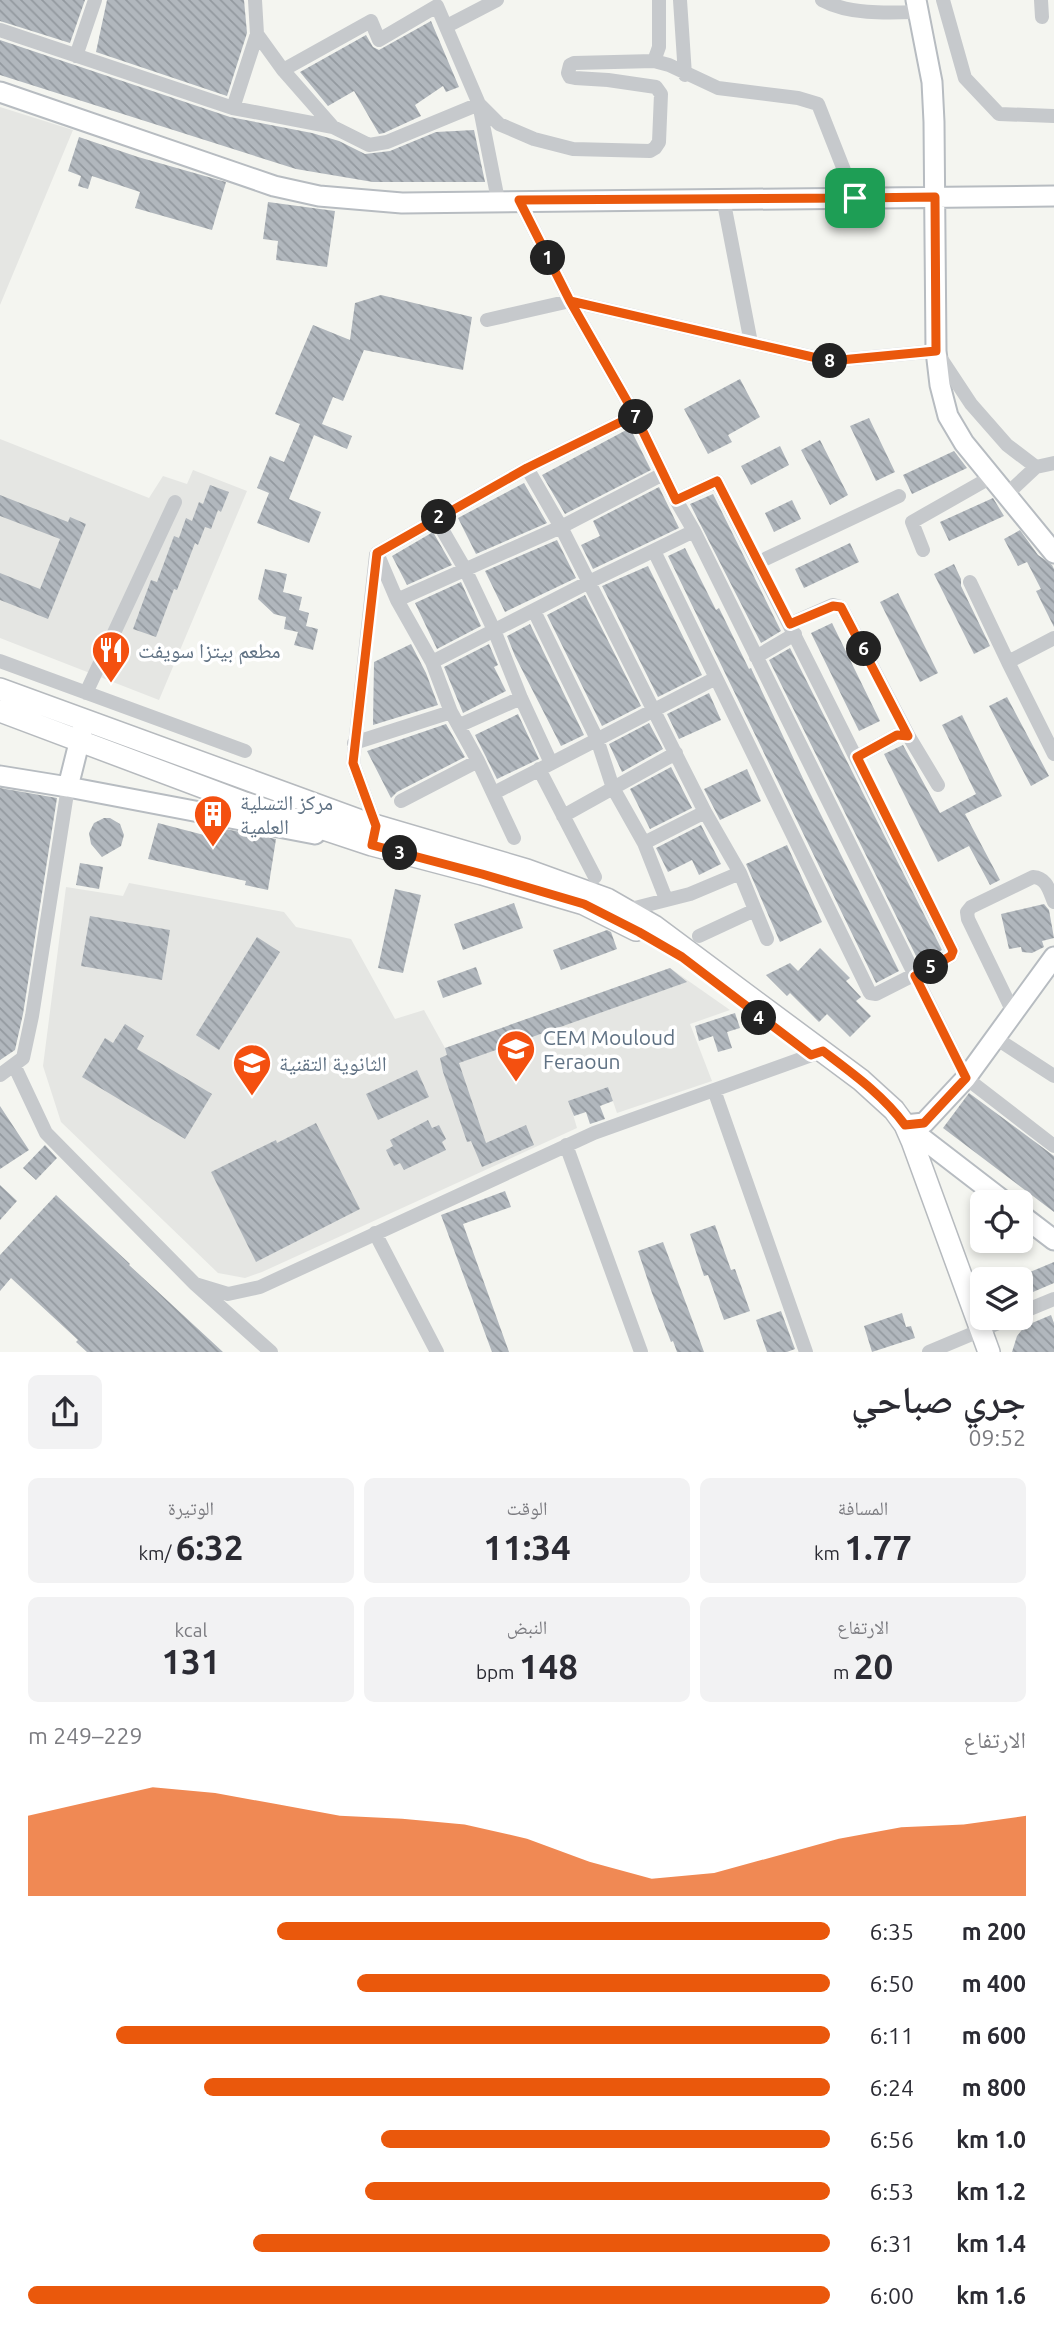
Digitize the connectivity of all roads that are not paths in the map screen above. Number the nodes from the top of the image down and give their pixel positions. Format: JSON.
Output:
{"nodes":[{"id":1,"x":95,"y":0,"type":"edge"},
{"id":2,"x":255,"y":0,"type":"edge"},
{"id":3,"x":497,"y":0,"type":"edge"},
{"id":4,"x":659,"y":0,"type":"edge"},
{"id":5,"x":680,"y":0,"type":"edge"},
{"id":6,"x":822,"y":0,"type":"edge"},
{"id":7,"x":943,"y":0,"type":"edge"},
{"id":8,"x":1041,"y":0,"type":"edge"},
{"id":9,"x":917,"y":6,"type":"edge"},
{"id":10,"x":1042,"y":17,"type":"dead end"},
{"id":11,"x":447,"y":26,"type":"junction"},
{"id":12,"x":0,"y":30,"type":"edge"},
{"id":13,"x":257,"y":34,"type":"junction"},
{"id":14,"x":76,"y":56,"type":"junction"},
{"id":15,"x":654,"y":61,"type":"junction"},
{"id":16,"x":283,"y":70,"type":"junction"},
{"id":17,"x":685,"y":75,"type":"junction"},
{"id":18,"x":0,"y":92,"type":"edge"},
{"id":19,"x":479,"y":104,"type":"junction"},
{"id":20,"x":233,"y":108,"type":"junction"},
{"id":21,"x":1054,"y":116,"type":"edge"},
{"id":22,"x":333,"y":127,"type":"junction"},
{"id":23,"x":1054,"y":196,"type":"edge"},
{"id":24,"x":935,"y":197,"type":"junction"},
{"id":25,"x":723,"y":198,"type":"junction"},
{"id":26,"x":855,"y":198,"type":"junction"},
{"id":27,"x":498,"y":200,"type":"junction"},
{"id":28,"x":519,"y":200,"type":"junction"},
{"id":29,"x":570,"y":301,"type":"junction"},
{"id":30,"x":487,"y":320,"type":"dead end"},
{"id":31,"x":751,"y":343,"type":"junction"},
{"id":32,"x":936,"y":351,"type":"junction"},
{"id":33,"x":635,"y":415,"type":"junction"},
{"id":34,"x":1054,"y":463,"type":"edge"},
{"id":35,"x":1035,"y":467,"type":"junction"},
{"id":36,"x":527,"y":468,"type":"junction"},
{"id":37,"x":663,"y":474,"type":"junction"},
{"id":38,"x":993,"y":476,"type":"junction"},
{"id":39,"x":1007,"y":494,"type":"junction"},
{"id":40,"x":899,"y":496,"type":"dead end"},
{"id":41,"x":676,"y":500,"type":"junction"},
{"id":42,"x":175,"y":502,"type":"dead end"},
{"id":43,"x":436,"y":519,"type":"junction"},
{"id":44,"x":561,"y":527,"type":"junction"},
{"id":45,"x":694,"y":531,"type":"junction"},
{"id":46,"x":923,"y":550,"type":"dead end"},
{"id":47,"x":654,"y":551,"type":"junction"},
{"id":48,"x":377,"y":553,"type":"junction"},
{"id":49,"x":1054,"y":553,"type":"edge"},
{"id":50,"x":759,"y":562,"type":"junction"},
{"id":51,"x":465,"y":569,"type":"junction"},
{"id":52,"x":589,"y":582,"type":"junction"},
{"id":53,"x":970,"y":582,"type":"dead end"},
{"id":54,"x":397,"y":600,"type":"junction"},
{"id":55,"x":534,"y":611,"type":"junction"},
{"id":56,"x":793,"y":629,"type":"junction"},
{"id":57,"x":494,"y":630,"type":"junction"},
{"id":58,"x":1054,"y":638,"type":"edge"},
{"id":59,"x":756,"y":657,"type":"junction"},
{"id":60,"x":0,"y":661,"type":"edge"},
{"id":61,"x":432,"y":662,"type":"junction"},
{"id":62,"x":1008,"y":662,"type":"junction"},
{"id":63,"x":716,"y":678,"type":"junction"},
{"id":64,"x":0,"y":689,"type":"edge"},
{"id":65,"x":86,"y":693,"type":"junction"},
{"id":66,"x":522,"y":698,"type":"junction"},
{"id":67,"x":654,"y":710,"type":"junction"},
{"id":68,"x":0,"y":711,"type":"edge"},
{"id":69,"x":450,"y":712,"type":"junction"},
{"id":70,"x":85,"y":720,"type":"junction"},
{"id":71,"x":460,"y":725,"type":"junction"},
{"id":72,"x":908,"y":736,"type":"junction"},
{"id":73,"x":597,"y":739,"type":"junction"},
{"id":74,"x":80,"y":741,"type":"junction"},
{"id":75,"x":223,"y":743,"type":"junction"},
{"id":76,"x":354,"y":743,"type":"junction"},
{"id":77,"x":245,"y":751,"type":"dead end"},
{"id":78,"x":676,"y":754,"type":"junction"},
{"id":79,"x":1054,"y":754,"type":"edge"},
{"id":80,"x":857,"y":757,"type":"junction"},
{"id":81,"x":478,"y":761,"type":"junction"},
{"id":82,"x":213,"y":766,"type":"junction"},
{"id":83,"x":545,"y":766,"type":"junction"},
{"id":84,"x":0,"y":776,"type":"edge"},
{"id":85,"x":938,"y":785,"type":"dead end"},
{"id":86,"x":68,"y":787,"type":"junction"},
{"id":87,"x":613,"y":788,"type":"junction"},
{"id":88,"x":494,"y":793,"type":"junction"},
{"id":89,"x":401,"y":801,"type":"dead end"},
{"id":90,"x":705,"y":812,"type":"junction"},
{"id":91,"x":563,"y":816,"type":"junction"},
{"id":92,"x":374,"y":835,"type":"junction"},
{"id":93,"x":514,"y":838,"type":"dead end"},
{"id":94,"x":644,"y":843,"type":"junction"},
{"id":95,"x":740,"y":873,"type":"junction"},
{"id":96,"x":595,"y":877,"type":"dead end"},
{"id":97,"x":666,"y":899,"type":"junction"},
{"id":98,"x":1054,"y":902,"type":"edge"},
{"id":99,"x":627,"y":910,"type":"junction"},
{"id":100,"x":755,"y":910,"type":"junction"},
{"id":101,"x":698,"y":936,"type":"dead end"},
{"id":102,"x":767,"y":939,"type":"dead end"},
{"id":103,"x":1054,"y":957,"type":"edge"},
{"id":104,"x":915,"y":976,"type":"junction"},
{"id":105,"x":1013,"y":1012,"type":"junction"},
{"id":106,"x":994,"y":1037,"type":"junction"},
{"id":107,"x":817,"y":1053,"type":"junction"},
{"id":108,"x":14,"y":1065,"type":"junction"},
{"id":109,"x":0,"y":1075,"type":"edge"},
{"id":110,"x":1054,"y":1076,"type":"edge"},
{"id":111,"x":966,"y":1078,"type":"junction"},
{"id":112,"x":714,"y":1090,"type":"junction"},
{"id":113,"x":905,"y":1125,"type":"junction"},
{"id":114,"x":566,"y":1145,"type":"junction"},
{"id":115,"x":1054,"y":1146,"type":"edge"},
{"id":116,"x":989,"y":1190,"type":"edge"},
{"id":117,"x":1033,"y":1224,"type":"edge"},
{"id":118,"x":375,"y":1233,"type":"junction"},
{"id":119,"x":1054,"y":1240,"type":"edge"},
{"id":120,"x":195,"y":1283,"type":"junction"},
{"id":121,"x":1054,"y":1299,"type":"edge"},
{"id":122,"x":1033,"y":1308,"type":"edge"},
{"id":123,"x":976,"y":1339,"type":"edge"},
{"id":124,"x":271,"y":1352,"type":"edge"},
{"id":125,"x":437,"y":1352,"type":"edge"},
{"id":126,"x":641,"y":1352,"type":"edge"},
{"id":127,"x":806,"y":1352,"type":"edge"},
{"id":128,"x":929,"y":1352,"type":"edge"},
{"id":129,"x":989,"y":1352,"type":"edge"}],
"edges":[{"from":1,"to":14,"type":"street"},
{"from":2,"to":13,"type":"street"},
{"from":3,"to":11,"type":"street"},
{"from":4,"to":15,"type":"street"},
{"from":5,"to":17,"type":"street"},
{"from":6,"to":9,"type":"street"},
{"from":7,"to":21,"type":"street"},
{"from":8,"to":10,"type":"street"},
{"from":9,"to":24,"type":"street"},
{"from":11,"to":16,"type":"street"},
{"from":11,"to":19,"type":"street"},
{"from":12,"to":14,"type":"street"},
{"from":13,"to":16,"type":"street"},
{"from":13,"to":20,"type":"street"},
{"from":14,"to":20,"type":"street"},
{"from":15,"to":17,"type":"street"},
{"from":15,"to":19,"type":"street"},
{"from":16,"to":22,"type":"street"},
{"from":17,"to":26,"type":"street"},
{"from":18,"to":27,"type":"street"},
{"from":19,"to":22,"type":"street"},
{"from":19,"to":27,"type":"street"},
{"from":20,"to":22,"type":"street"},
{"from":23,"to":24,"type":"street"},
{"from":24,"to":26,"type":"street"},
{"from":24,"to":32,"type":"street"},
{"from":25,"to":26,"type":"street"},
{"from":25,"to":28,"type":"street"},
{"from":25,"to":31,"type":"street"},
{"from":27,"to":28,"type":"street"},
{"from":28,"to":29,"type":"street"},
{"from":29,"to":30,"type":"street"},
{"from":29,"to":31,"type":"street"},
{"from":29,"to":33,"type":"street"},
{"from":31,"to":32,"type":"street"},
{"from":32,"to":35,"type":"street"},
{"from":32,"to":38,"type":"street"},
{"from":33,"to":36,"type":"street"},
{"from":33,"to":37,"type":"street"},
{"from":34,"to":35,"type":"street"},
{"from":35,"to":39,"type":"street"},
{"from":36,"to":43,"type":"street"},
{"from":36,"to":44,"type":"street"},
{"from":37,"to":41,"type":"street"},
{"from":37,"to":44,"type":"street"},
{"from":38,"to":39,"type":"street"},
{"from":38,"to":46,"type":"street"},
{"from":39,"to":49,"type":"street"},
{"from":40,"to":50,"type":"street"},
{"from":41,"to":45,"type":"street"},
{"from":41,"to":50,"type":"street"},
{"from":42,"to":65,"type":"street"},
{"from":43,"to":48,"type":"street"},
{"from":43,"to":51,"type":"street"},
{"from":44,"to":51,"type":"street"},
{"from":44,"to":52,"type":"street"},
{"from":45,"to":47,"type":"street"},
{"from":45,"to":59,"type":"street"},
{"from":47,"to":52,"type":"street"},
{"from":47,"to":63,"type":"street"},
{"from":48,"to":54,"type":"street"},
{"from":48,"to":76,"type":"street"},
{"from":50,"to":56,"type":"street"},
{"from":51,"to":54,"type":"street"},
{"from":51,"to":57,"type":"street"},
{"from":52,"to":55,"type":"street"},
{"from":52,"to":67,"type":"street"},
{"from":53,"to":62,"type":"street"},
{"from":54,"to":61,"type":"street"},
{"from":55,"to":57,"type":"street"},
{"from":55,"to":73,"type":"street"},
{"from":56,"to":59,"type":"street"},
{"from":56,"to":72,"type":"street"},
{"from":56,"to":80,"type":"street"},
{"from":57,"to":61,"type":"street"},
{"from":57,"to":66,"type":"street"},
{"from":58,"to":62,"type":"street"},
{"from":59,"to":104,"type":"street"},
{"from":60,"to":65,"type":"street"},
{"from":61,"to":69,"type":"street"},
{"from":62,"to":79,"type":"street"},
{"from":63,"to":67,"type":"street"},
{"from":63,"to":104,"type":"street"},
{"from":64,"to":70,"type":"main road"},
{"from":65,"to":75,"type":"street"},
{"from":66,"to":71,"type":"street"},
{"from":66,"to":83,"type":"street"},
{"from":67,"to":73,"type":"street"},
{"from":67,"to":78,"type":"street"},
{"from":68,"to":74,"type":"main road"},
{"from":69,"to":71,"type":"street"},
{"from":69,"to":76,"type":"street"},
{"from":70,"to":74,"type":"street"},
{"from":70,"to":82,"type":"main road"},
{"from":71,"to":81,"type":"street"},
{"from":72,"to":80,"type":"street"},
{"from":72,"to":85,"type":"street"},
{"from":73,"to":83,"type":"street"},
{"from":73,"to":87,"type":"street"},
{"from":74,"to":86,"type":"street"},
{"from":74,"to":92,"type":"main road"},
{"from":75,"to":77,"type":"street"},
{"from":75,"to":82,"type":"street"},
{"from":76,"to":92,"type":"street"},
{"from":78,"to":87,"type":"street"},
{"from":78,"to":90,"type":"street"},
{"from":80,"to":104,"type":"street"},
{"from":81,"to":88,"type":"street"},
{"from":81,"to":89,"type":"street"},
{"from":82,"to":92,"type":"main road"},
{"from":83,"to":88,"type":"street"},
{"from":83,"to":91,"type":"street"},
{"from":84,"to":86,"type":"street"},
{"from":86,"to":92,"type":"street"},
{"from":86,"to":108,"type":"street"},
{"from":87,"to":91,"type":"street"},
{"from":87,"to":94,"type":"street"},
{"from":88,"to":93,"type":"street"},
{"from":90,"to":94,"type":"street"},
{"from":90,"to":95,"type":"street"},
{"from":91,"to":96,"type":"street"},
{"from":92,"to":99,"type":"main road"},
{"from":92,"to":107,"type":"main road"},
{"from":94,"to":97,"type":"street"},
{"from":95,"to":97,"type":"street"},
{"from":95,"to":100,"type":"street"},
{"from":97,"to":99,"type":"street"},
{"from":98,"to":105,"type":"street"},
{"from":99,"to":107,"type":"main road"},
{"from":100,"to":101,"type":"street"},
{"from":100,"to":102,"type":"street"},
{"from":103,"to":105,"type":"street"},
{"from":104,"to":111,"type":"street"},
{"from":105,"to":106,"type":"street"},
{"from":106,"to":110,"type":"street"},
{"from":106,"to":111,"type":"street"},
{"from":107,"to":112,"type":"street"},
{"from":107,"to":113,"type":"main road"},
{"from":107,"to":123,"type":"main road"},
{"from":108,"to":109,"type":"street"},
{"from":108,"to":120,"type":"street"},
{"from":111,"to":113,"type":"street"},
{"from":111,"to":115,"type":"street"},
{"from":112,"to":114,"type":"street"},
{"from":112,"to":127,"type":"street"},
{"from":113,"to":116,"type":"street"},
{"from":113,"to":123,"type":"main road"},
{"from":114,"to":118,"type":"street"},
{"from":114,"to":126,"type":"street"},
{"from":117,"to":119,"type":"street"},
{"from":118,"to":120,"type":"street"},
{"from":118,"to":125,"type":"street"},
{"from":120,"to":124,"type":"street"},
{"from":121,"to":122,"type":"street"},
{"from":123,"to":128,"type":"street"},
{"from":123,"to":129,"type":"main road"}]}
